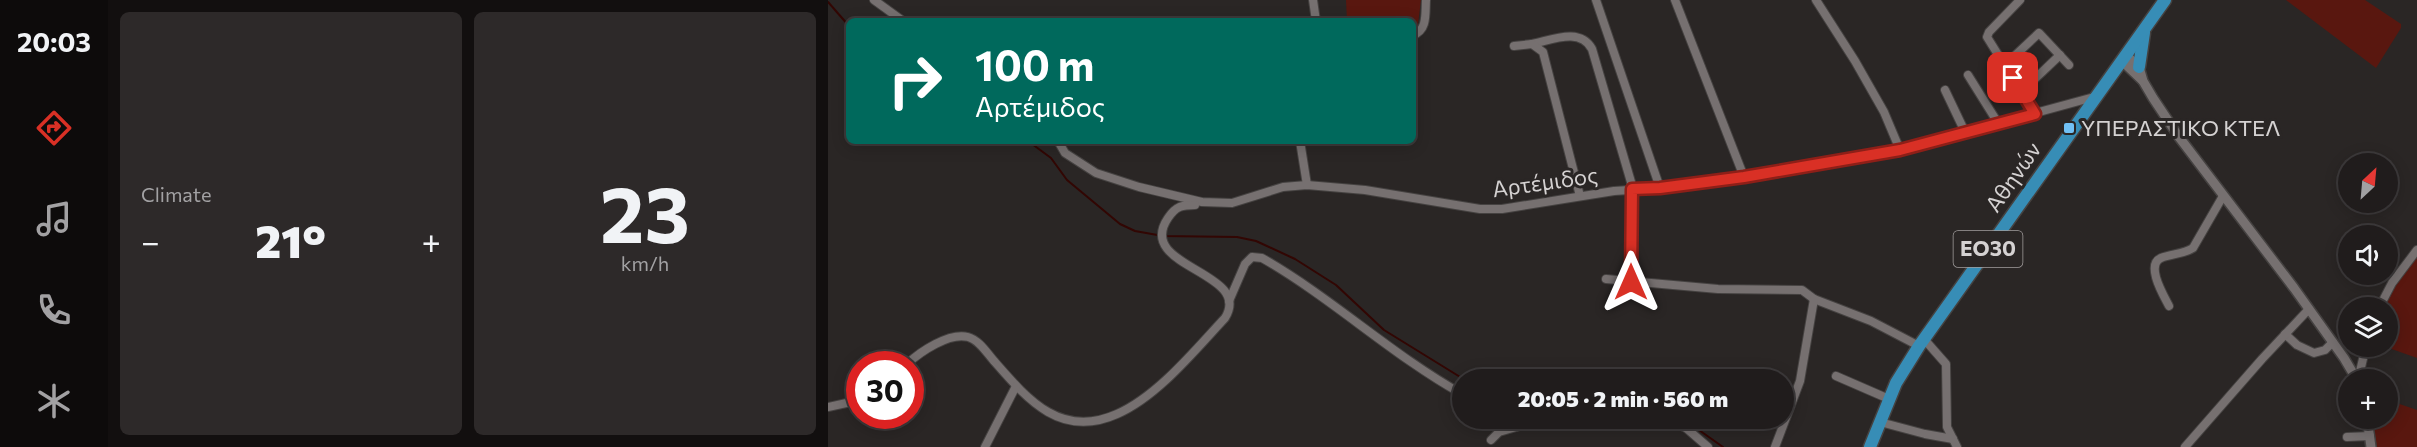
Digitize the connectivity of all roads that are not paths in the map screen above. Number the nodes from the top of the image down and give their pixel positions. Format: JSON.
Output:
{"nodes":[{"id":1,"x":874,"y":0,"type":"edge"},
{"id":2,"x":1313,"y":0,"type":"edge"},
{"id":3,"x":1426,"y":0,"type":"edge"},
{"id":4,"x":1596,"y":0,"type":"edge"},
{"id":5,"x":1675,"y":0,"type":"edge"},
{"id":6,"x":1816,"y":0,"type":"edge"},
{"id":7,"x":2020,"y":0,"type":"edge"},
{"id":8,"x":2165,"y":0,"type":"edge"},
{"id":9,"x":899,"y":18,"type":"edge"},
{"id":10,"x":1316,"y":18,"type":"edge"},
{"id":11,"x":2146,"y":27,"type":"junction"},
{"id":12,"x":1416,"y":34,"type":"edge"},
{"id":13,"x":1532,"y":44,"type":"junction"},
{"id":14,"x":1514,"y":46,"type":"dead end"},
{"id":15,"x":2060,"y":55,"type":"junction"},
{"id":16,"x":2121,"y":62,"type":"junction"},
{"id":17,"x":2005,"y":65,"type":"junction"},
{"id":18,"x":2069,"y":65,"type":"dead end"},
{"id":19,"x":2136,"y":69,"type":"junction"},
{"id":20,"x":1968,"y":75,"type":"dead end"},
{"id":21,"x":1945,"y":90,"type":"dead end"},
{"id":22,"x":2021,"y":92,"type":"junction"},
{"id":23,"x":2095,"y":97,"type":"junction"},
{"id":24,"x":2035,"y":114,"type":"junction"},
{"id":25,"x":1998,"y":123,"type":"junction"},
{"id":26,"x":1965,"y":132,"type":"junction"},
{"id":27,"x":1060,"y":144,"type":"edge"},
{"id":28,"x":1300,"y":144,"type":"edge"},
{"id":29,"x":1900,"y":150,"type":"junction"},
{"id":30,"x":1744,"y":177,"type":"junction"},
{"id":31,"x":1307,"y":185,"type":"junction"},
{"id":32,"x":1660,"y":188,"type":"junction"},
{"id":33,"x":1632,"y":189,"type":"junction"},
{"id":34,"x":1580,"y":196,"type":"junction"},
{"id":35,"x":2223,"y":196,"type":"junction"},
{"id":36,"x":1223,"y":204,"type":"junction"},
{"id":37,"x":2417,"y":250,"type":"edge"},
{"id":38,"x":1606,"y":279,"type":"dead end"},
{"id":39,"x":1631,"y":282,"type":"junction"},
{"id":40,"x":2384,"y":297,"type":"edge"},
{"id":41,"x":1814,"y":299,"type":"junction"},
{"id":42,"x":1229,"y":301,"type":"junction"},
{"id":43,"x":2169,"y":306,"type":"dead end"},
{"id":44,"x":2309,"y":309,"type":"junction"},
{"id":45,"x":2285,"y":334,"type":"junction"},
{"id":46,"x":1921,"y":342,"type":"junction"},
{"id":47,"x":2333,"y":342,"type":"junction"},
{"id":48,"x":924,"y":354,"type":"edge"},
{"id":49,"x":2351,"y":369,"type":"edge"},
{"id":50,"x":1836,"y":376,"type":"dead end"},
{"id":51,"x":1016,"y":386,"type":"junction"},
{"id":52,"x":1452,"y":388,"type":"edge"},
{"id":53,"x":1889,"y":399,"type":"junction"},
{"id":54,"x":846,"y":403,"type":"edge"},
{"id":55,"x":828,"y":407,"type":"edge"},
{"id":56,"x":1880,"y":422,"type":"junction"},
{"id":57,"x":1509,"y":429,"type":"edge"},
{"id":58,"x":1687,"y":429,"type":"edge"},
{"id":59,"x":2369,"y":429,"type":"edge"},
{"id":60,"x":2370,"y":436,"type":"junction"},
{"id":61,"x":2347,"y":437,"type":"dead end"},
{"id":62,"x":1491,"y":440,"type":"dead end"},
{"id":63,"x":1955,"y":443,"type":"edge"},
{"id":64,"x":986,"y":447,"type":"edge"},
{"id":65,"x":1708,"y":447,"type":"edge"},
{"id":66,"x":1775,"y":447,"type":"edge"},
{"id":67,"x":1870,"y":447,"type":"edge"},
{"id":68,"x":2184,"y":447,"type":"edge"},
{"id":69,"x":2371,"y":447,"type":"edge"}],
"edges":[{"from":1,"to":9,"type":"street"},
{"from":2,"to":10,"type":"street"},
{"from":3,"to":12,"type":"street"},
{"from":4,"to":32,"type":"street"},
{"from":5,"to":30,"type":"street"},
{"from":6,"to":29,"type":"street"},
{"from":7,"to":17,"type":"street"},
{"from":8,"to":11,"type":"main road","name":"Αθηνών","number":"ΕΟ30"},
{"from":11,"to":16,"type":"main road","name":"Αθηνών","number":"ΕΟ30"},
{"from":11,"to":19,"type":"main road"},
{"from":13,"to":14,"type":"street"},
{"from":13,"to":33,"type":"street"},
{"from":13,"to":34,"type":"street"},
{"from":15,"to":17,"type":"street"},
{"from":15,"to":18,"type":"street"},
{"from":15,"to":22,"type":"street"},
{"from":16,"to":19,"type":"main road"},
{"from":16,"to":19,"type":"street"},
{"from":16,"to":23,"type":"main road","name":"Αθηνών","number":"ΕΟ30"},
{"from":17,"to":22,"type":"street"},
{"from":19,"to":35,"type":"street"},
{"from":20,"to":25,"type":"street"},
{"from":21,"to":26,"type":"street"},
{"from":22,"to":24,"type":"street"},
{"from":23,"to":24,"type":"street","name":"Αρτέμιδος"},
{"from":23,"to":46,"type":"main road","name":"Αθηνών","number":"ΕΟ30"},
{"from":24,"to":25,"type":"street","name":"Αρτέμιδος"},
{"from":25,"to":26,"type":"street","name":"Αρτέμιδος"},
{"from":26,"to":29,"type":"street","name":"Αρτέμιδος"},
{"from":27,"to":36,"type":"street","name":"Αρτέμιδος"},
{"from":28,"to":31,"type":"street"},
{"from":29,"to":30,"type":"street","name":"Αρτέμιδος"},
{"from":30,"to":32,"type":"street","name":"Αρτέμιδος"},
{"from":31,"to":34,"type":"street","name":"Αρτέμιδος"},
{"from":31,"to":36,"type":"street","name":"Αρτέμιδος"},
{"from":32,"to":33,"type":"street","name":"Αρτέμιδος"},
{"from":33,"to":34,"type":"street","name":"Αρτέμιδος"},
{"from":33,"to":39,"type":"street"},
{"from":35,"to":43,"type":"street"},
{"from":35,"to":44,"type":"street"},
{"from":36,"to":42,"type":"street"},
{"from":37,"to":40,"type":"street"},
{"from":38,"to":39,"type":"street"},
{"from":39,"to":41,"type":"street"},
{"from":41,"to":46,"type":"street"},
{"from":41,"to":66,"type":"street"},
{"from":42,"to":51,"type":"street"},
{"from":42,"to":52,"type":"street"},
{"from":44,"to":45,"type":"street"},
{"from":44,"to":47,"type":"street"},
{"from":45,"to":47,"type":"street"},
{"from":45,"to":68,"type":"street"},
{"from":46,"to":53,"type":"main road","name":"Αθηνών","number":"ΕΟ30"},
{"from":46,"to":63,"type":"street"},
{"from":47,"to":49,"type":"street"},
{"from":48,"to":51,"type":"street"},
{"from":50,"to":53,"type":"street"},
{"from":51,"to":64,"type":"street"},
{"from":53,"to":56,"type":"main road","name":"Αθηνών","number":"ΕΟ30"},
{"from":54,"to":55,"type":"street"},
{"from":56,"to":63,"type":"street"},
{"from":56,"to":67,"type":"main road","name":"Αθηνών","number":"ΕΟ30"},
{"from":57,"to":62,"type":"street"},
{"from":58,"to":65,"type":"street"},
{"from":59,"to":60,"type":"street"},
{"from":60,"to":61,"type":"street"},
{"from":60,"to":69,"type":"street"}]}
